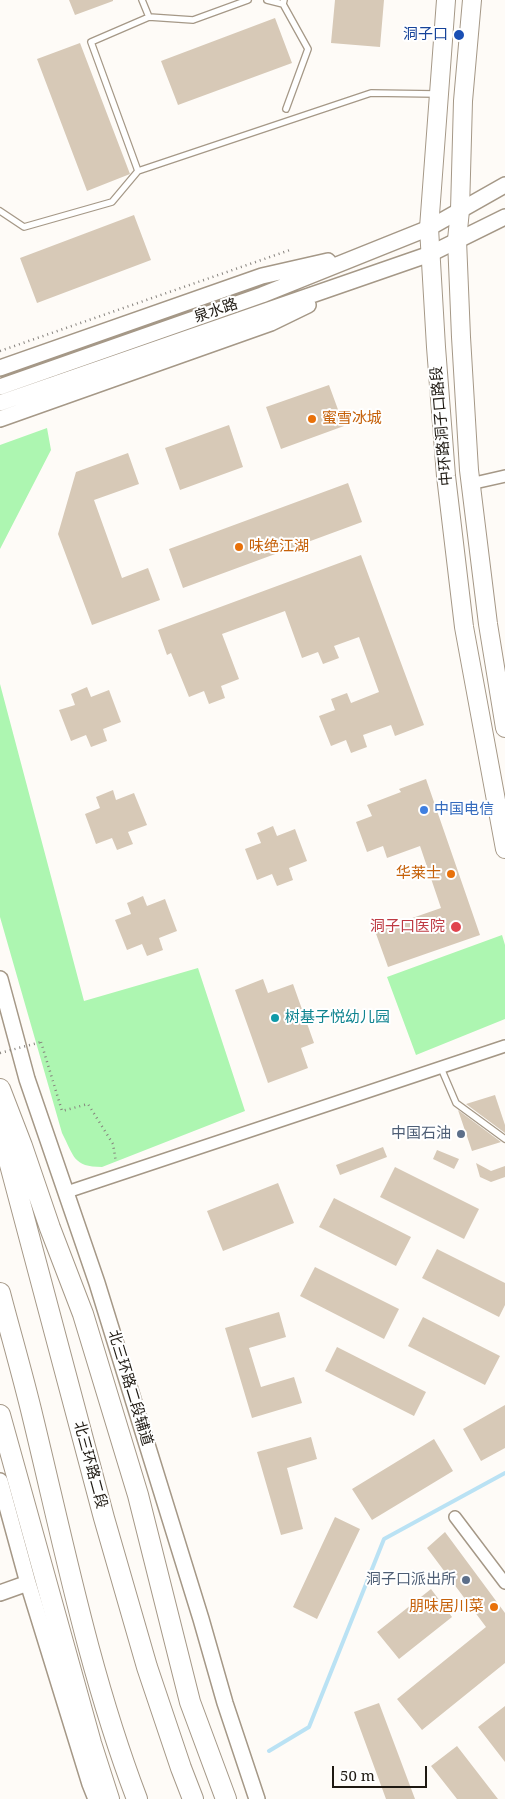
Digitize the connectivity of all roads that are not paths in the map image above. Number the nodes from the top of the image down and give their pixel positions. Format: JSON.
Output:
{"nodes":[{"id":1,"x":142,"y":0,"type":"edge"},
{"id":2,"x":248,"y":0,"type":"edge"},
{"id":3,"x":267,"y":0,"type":"edge"},
{"id":4,"x":446,"y":0,"type":"edge"},
{"id":5,"x":472,"y":0,"type":"edge"},
{"id":6,"x":283,"y":2,"type":"edge"},
{"id":7,"x":149,"y":17,"type":"junction"},
{"id":8,"x":438,"y":94,"type":"junction"},
{"id":9,"x":286,"y":109,"type":"dead end"},
{"id":10,"x":138,"y":171,"type":"junction"},
{"id":11,"x":505,"y":185,"type":"edge"},
{"id":12,"x":460,"y":210,"type":"junction"},
{"id":13,"x":0,"y":211,"type":"edge"},
{"id":14,"x":505,"y":217,"type":"edge"},
{"id":15,"x":429,"y":228,"type":"junction"},
{"id":16,"x":457,"y":240,"type":"junction"},
{"id":17,"x":376,"y":249,"type":"junction"},
{"id":18,"x":430,"y":254,"type":"junction"},
{"id":19,"x":379,"y":272,"type":"junction"},
{"id":20,"x":0,"y":368,"type":"edge"},
{"id":21,"x":0,"y":387,"type":"edge"},
{"id":22,"x":0,"y":403,"type":"edge"},
{"id":23,"x":0,"y":420,"type":"edge"},
{"id":24,"x":505,"y":476,"type":"edge"},
{"id":25,"x":470,"y":484,"type":"junction"},
{"id":26,"x":505,"y":728,"type":"edge"},
{"id":27,"x":505,"y":849,"type":"edge"},
{"id":28,"x":0,"y":979,"type":"edge"},
{"id":29,"x":505,"y":1046,"type":"edge"},
{"id":30,"x":441,"y":1068,"type":"junction"},
{"id":31,"x":0,"y":1089,"type":"edge"},
{"id":32,"x":0,"y":1127,"type":"edge"},
{"id":33,"x":505,"y":1139,"type":"edge"},
{"id":34,"x":67,"y":1192,"type":"junction"},
{"id":35,"x":0,"y":1293,"type":"edge"},
{"id":36,"x":2,"y":1423,"type":"edge"},
{"id":37,"x":0,"y":1481,"type":"edge"},
{"id":38,"x":455,"y":1517,"type":"dead end"},
{"id":39,"x":28,"y":1583,"type":"junction"},
{"id":40,"x":505,"y":1583,"type":"edge"},
{"id":41,"x":0,"y":1593,"type":"edge"},
{"id":42,"x":135,"y":1794,"type":"edge"},
{"id":43,"x":96,"y":1799,"type":"edge"},
{"id":44,"x":109,"y":1799,"type":"edge"},
{"id":45,"x":193,"y":1799,"type":"edge"},
{"id":46,"x":226,"y":1799,"type":"edge"},
{"id":47,"x":257,"y":1799,"type":"edge"}],
"edges":[{"from":1,"to":7,"type":"lane"},
{"from":2,"to":7,"type":"lane"},
{"from":3,"to":6,"type":"lane"},
{"from":4,"to":8,"type":"main road","name":"中环路洞子口路段"},
{"from":5,"to":12,"type":"main road","name":"中环路洞子口路段"},
{"from":6,"to":9,"type":"lane"},
{"from":7,"to":10,"type":"lane"},
{"from":8,"to":10,"type":"lane"},
{"from":8,"to":15,"type":"main road","name":"中环路洞子口路段"},
{"from":10,"to":13,"type":"lane"},
{"from":11,"to":12,"type":"main road","name":"泉水路"},
{"from":12,"to":15,"type":"main road","name":"泉水路"},
{"from":12,"to":16,"type":"main road","name":"中环路洞子口路段"},
{"from":14,"to":16,"type":"main road"},
{"from":15,"to":17,"type":"main road","name":"泉水路"},
{"from":15,"to":18,"type":"main road","name":"中环路洞子口路段"},
{"from":16,"to":18,"type":"main road"},
{"from":16,"to":25,"type":"main road","name":"中环路洞子口路段"},
{"from":17,"to":20,"type":"main road"},
{"from":17,"to":21,"type":"main road","name":"泉水路"},
{"from":18,"to":19,"type":"main road"},
{"from":18,"to":27,"type":"main road","name":"中环路洞子口路段"},
{"from":19,"to":22,"type":"main road"},
{"from":19,"to":23,"type":"main road"},
{"from":24,"to":25,"type":"street"},
{"from":25,"to":26,"type":"main road","name":"中环路洞子口路段"},
{"from":28,"to":34,"type":"main road","name":"北三环路二段辅道"},
{"from":29,"to":30,"type":"street"},
{"from":30,"to":33,"type":"lane"},
{"from":30,"to":34,"type":"street"},
{"from":31,"to":46,"type":"highway"},
{"from":32,"to":45,"type":"highway","name":"北三环路二段"},
{"from":34,"to":47,"type":"main road","name":"北三环路二段辅道"},
{"from":35,"to":42,"type":"highway"},
{"from":36,"to":44,"type":"highway"},
{"from":37,"to":39,"type":"main road"},
{"from":38,"to":40,"type":"street"},
{"from":39,"to":41,"type":"main road"},
{"from":39,"to":43,"type":"main road"}]}
